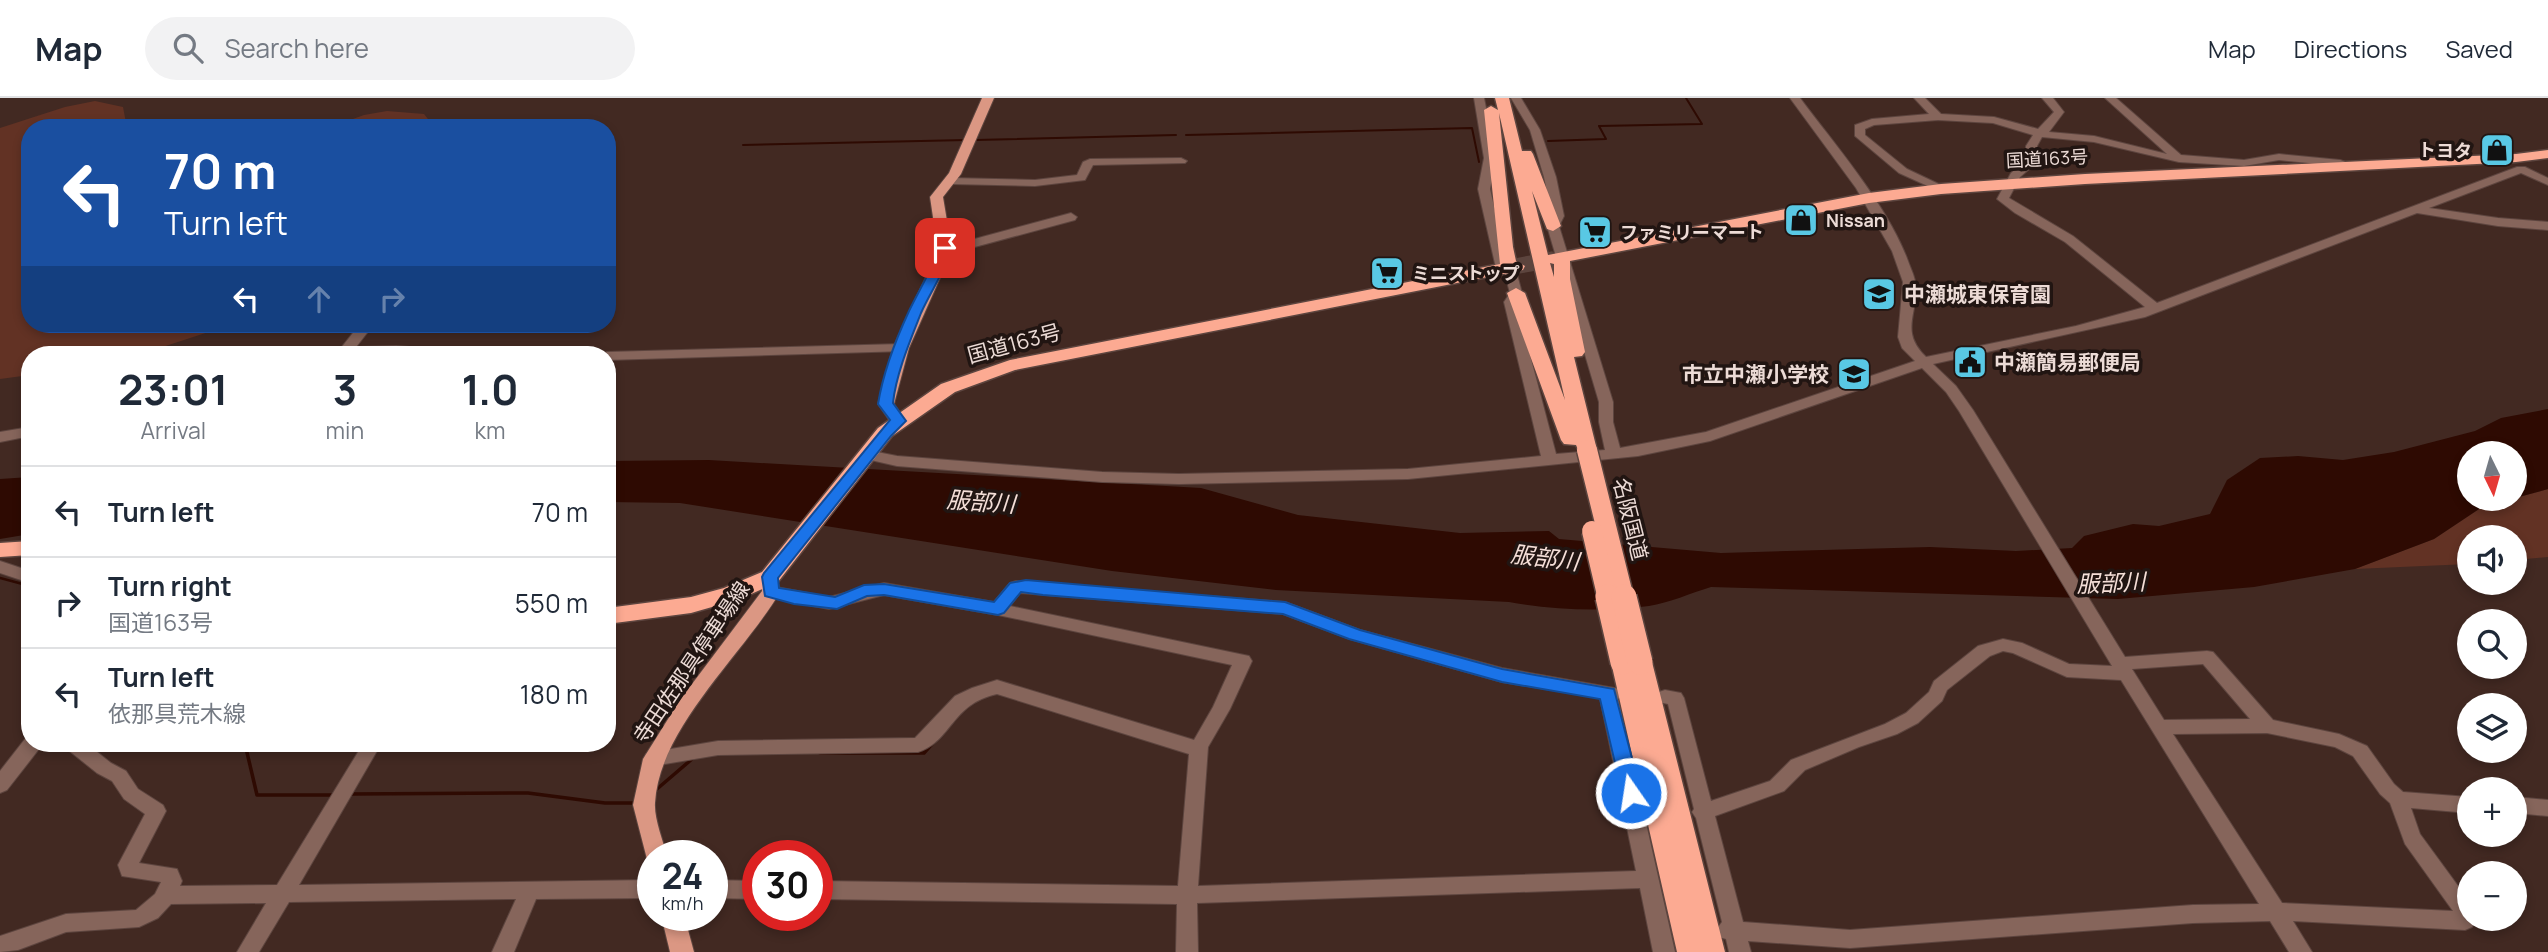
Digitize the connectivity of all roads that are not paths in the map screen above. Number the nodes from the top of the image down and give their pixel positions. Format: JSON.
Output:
{"nodes":[{"id":1,"x":988,"y":98,"type":"edge"},
{"id":2,"x":1479,"y":98,"type":"edge"},
{"id":3,"x":1795,"y":98,"type":"edge"},
{"id":4,"x":1919,"y":98,"type":"edge"},
{"id":5,"x":2047,"y":98,"type":"edge"},
{"id":6,"x":2110,"y":98,"type":"edge"},
{"id":7,"x":1500,"y":99,"type":"edge"},
{"id":8,"x":1938,"y":117,"type":"junction"},
{"id":9,"x":2038,"y":133,"type":"junction"},
{"id":10,"x":2548,"y":154,"type":"edge"},
{"id":11,"x":2179,"y":159,"type":"junction"},
{"id":12,"x":1181,"y":161,"type":"dead end"},
{"id":13,"x":2518,"y":164,"type":"junction"},
{"id":14,"x":2353,"y":167,"type":"junction"},
{"id":15,"x":2197,"y":174,"type":"junction"},
{"id":16,"x":951,"y":181,"type":"junction"},
{"id":17,"x":2548,"y":182,"type":"edge"},
{"id":18,"x":2009,"y":183,"type":"junction"},
{"id":19,"x":1941,"y":189,"type":"junction"},
{"id":20,"x":1868,"y":198,"type":"junction"},
{"id":21,"x":2418,"y":210,"type":"junction"},
{"id":22,"x":1071,"y":217,"type":"dead end"},
{"id":23,"x":1553,"y":226,"type":"junction"},
{"id":24,"x":2548,"y":226,"type":"edge"},
{"id":25,"x":945,"y":251,"type":"junction"},
{"id":26,"x":1558,"y":258,"type":"junction"},
{"id":27,"x":1509,"y":267,"type":"junction"},
{"id":28,"x":1516,"y":293,"type":"junction"},
{"id":29,"x":2155,"y":308,"type":"junction"},
{"id":30,"x":901,"y":348,"type":"junction"},
{"id":31,"x":616,"y":356,"type":"edge"},
{"id":32,"x":1923,"y":363,"type":"junction"},
{"id":33,"x":898,"y":421,"type":"junction"},
{"id":34,"x":21,"y":433,"type":"edge"},
{"id":35,"x":0,"y":437,"type":"edge"},
{"id":36,"x":1588,"y":449,"type":"junction"},
{"id":37,"x":866,"y":457,"type":"junction"},
{"id":38,"x":1550,"y":461,"type":"junction"},
{"id":39,"x":21,"y":549,"type":"edge"},
{"id":40,"x":0,"y":550,"type":"edge"},
{"id":41,"x":0,"y":567,"type":"edge"},
{"id":42,"x":21,"y":574,"type":"edge"},
{"id":43,"x":770,"y":584,"type":"junction"},
{"id":44,"x":998,"y":609,"type":"junction"},
{"id":45,"x":616,"y":615,"type":"edge"},
{"id":46,"x":1631,"y":662,"type":"junction"},
{"id":47,"x":2122,"y":669,"type":"junction"},
{"id":48,"x":1665,"y":697,"type":"dead end"},
{"id":49,"x":2267,"y":726,"type":"junction"},
{"id":50,"x":2159,"y":727,"type":"junction"},
{"id":51,"x":1199,"y":747,"type":"junction"},
{"id":52,"x":26,"y":752,"type":"edge"},
{"id":53,"x":84,"y":752,"type":"edge"},
{"id":54,"x":367,"y":752,"type":"edge"},
{"id":55,"x":653,"y":759,"type":"junction"},
{"id":56,"x":0,"y":785,"type":"edge"},
{"id":57,"x":2398,"y":799,"type":"junction"},
{"id":58,"x":2457,"y":804,"type":"edge"},
{"id":59,"x":2527,"y":806,"type":"edge"},
{"id":60,"x":2548,"y":808,"type":"edge"},
{"id":61,"x":1702,"y":812,"type":"junction"},
{"id":62,"x":653,"y":840,"type":"edge"},
{"id":63,"x":1648,"y":879,"type":"junction"},
{"id":64,"x":637,"y":889,"type":"edge"},
{"id":65,"x":833,"y":890,"type":"edge"},
{"id":66,"x":529,"y":892,"type":"junction"},
{"id":67,"x":283,"y":893,"type":"junction"},
{"id":68,"x":166,"y":895,"type":"junction"},
{"id":69,"x":1187,"y":895,"type":"junction"},
{"id":70,"x":2276,"y":913,"type":"junction"},
{"id":71,"x":676,"y":931,"type":"edge"},
{"id":72,"x":1730,"y":931,"type":"junction"},
{"id":73,"x":0,"y":945,"type":"edge"},
{"id":74,"x":248,"y":952,"type":"edge"},
{"id":75,"x":503,"y":952,"type":"edge"},
{"id":76,"x":682,"y":952,"type":"edge"},
{"id":77,"x":1187,"y":952,"type":"edge"},
{"id":78,"x":1664,"y":952,"type":"edge"},
{"id":79,"x":1691,"y":952,"type":"edge"},
{"id":80,"x":1711,"y":952,"type":"edge"},
{"id":81,"x":1740,"y":952,"type":"edge"},
{"id":82,"x":2301,"y":952,"type":"edge"}],
"edges":[{"from":1,"to":16,"type":"main road"},
{"from":2,"to":27,"type":"street"},
{"from":3,"to":20,"type":"street"},
{"from":4,"to":8,"type":"street"},
{"from":5,"to":9,"type":"street"},
{"from":6,"to":11,"type":"street"},
{"from":7,"to":23,"type":"highway"},
{"from":7,"to":23,"type":"street"},
{"from":7,"to":27,"type":"highway"},
{"from":7,"to":36,"type":"highway","name":"名阪国道"},
{"from":8,"to":9,"type":"street"},
{"from":8,"to":19,"type":"street"},
{"from":9,"to":11,"type":"street"},
{"from":9,"to":18,"type":"street"},
{"from":10,"to":13,"type":"highway","name":"国道163号"},
{"from":11,"to":14,"type":"street"},
{"from":11,"to":15,"type":"street"},
{"from":12,"to":16,"type":"street"},
{"from":13,"to":14,"type":"highway","name":"国道163号"},
{"from":13,"to":17,"type":"street"},
{"from":13,"to":21,"type":"street"},
{"from":14,"to":15,"type":"highway","name":"国道163号"},
{"from":15,"to":18,"type":"highway","name":"国道163号"},
{"from":16,"to":25,"type":"main road"},
{"from":18,"to":19,"type":"highway","name":"国道163号"},
{"from":18,"to":29,"type":"street"},
{"from":19,"to":20,"type":"highway","name":"国道163号"},
{"from":20,"to":26,"type":"highway","name":"国道163号"},
{"from":20,"to":32,"type":"street"},
{"from":21,"to":24,"type":"street"},
{"from":21,"to":29,"type":"street"},
{"from":22,"to":25,"type":"street"},
{"from":23,"to":26,"type":"street"},
{"from":25,"to":30,"type":"main road"},
{"from":26,"to":36,"type":"highway"},
{"from":27,"to":28,"type":"street"},
{"from":27,"to":33,"type":"highway","name":"国道163号"},
{"from":28,"to":36,"type":"highway"},
{"from":28,"to":38,"type":"street"},
{"from":29,"to":32,"type":"street"},
{"from":30,"to":31,"type":"street"},
{"from":30,"to":33,"type":"main road"},
{"from":32,"to":36,"type":"street"},
{"from":32,"to":47,"type":"street"},
{"from":33,"to":37,"type":"highway","name":"国道163号"},
{"from":34,"to":35,"type":"street"},
{"from":36,"to":38,"type":"street"},
{"from":36,"to":46,"type":"highway","name":"名阪国道","bridge":true},
{"from":37,"to":38,"type":"street"},
{"from":37,"to":43,"type":"highway","name":"国道163号"},
{"from":39,"to":40,"type":"highway"},
{"from":41,"to":42,"type":"street"},
{"from":43,"to":44,"type":"street"},
{"from":43,"to":45,"type":"highway","name":"国道163号"},
{"from":43,"to":55,"type":"main road","name":"寺田佐那具停車場線"},
{"from":44,"to":51,"type":"street"},
{"from":44,"to":63,"type":"street"},
{"from":46,"to":79,"type":"highway","name":"名阪国道"},
{"from":46,"to":80,"type":"highway","name":"名阪国道"},
{"from":47,"to":49,"type":"street"},
{"from":47,"to":50,"type":"street"},
{"from":47,"to":61,"type":"street"},
{"from":48,"to":61,"type":"street"},
{"from":49,"to":50,"type":"street"},
{"from":49,"to":57,"type":"street"},
{"from":50,"to":70,"type":"street"},
{"from":51,"to":55,"type":"street"},
{"from":51,"to":69,"type":"street"},
{"from":52,"to":56,"type":"street"},
{"from":53,"to":68,"type":"street"},
{"from":54,"to":67,"type":"street"},
{"from":55,"to":62,"type":"main road","name":"寺田佐那具停車場線"},
{"from":57,"to":58,"type":"street"},
{"from":57,"to":70,"type":"street"},
{"from":59,"to":60,"type":"street"},
{"from":61,"to":72,"type":"street"},
{"from":63,"to":69,"type":"street"},
{"from":63,"to":78,"type":"street"},
{"from":64,"to":66,"type":"street"},
{"from":65,"to":69,"type":"street"},
{"from":66,"to":67,"type":"street"},
{"from":66,"to":75,"type":"street"},
{"from":67,"to":68,"type":"street"},
{"from":67,"to":74,"type":"street"},
{"from":68,"to":73,"type":"street"},
{"from":69,"to":77,"type":"street"},
{"from":70,"to":72,"type":"street"},
{"from":70,"to":82,"type":"street"},
{"from":71,"to":76,"type":"main road"},
{"from":72,"to":81,"type":"street"}]}
